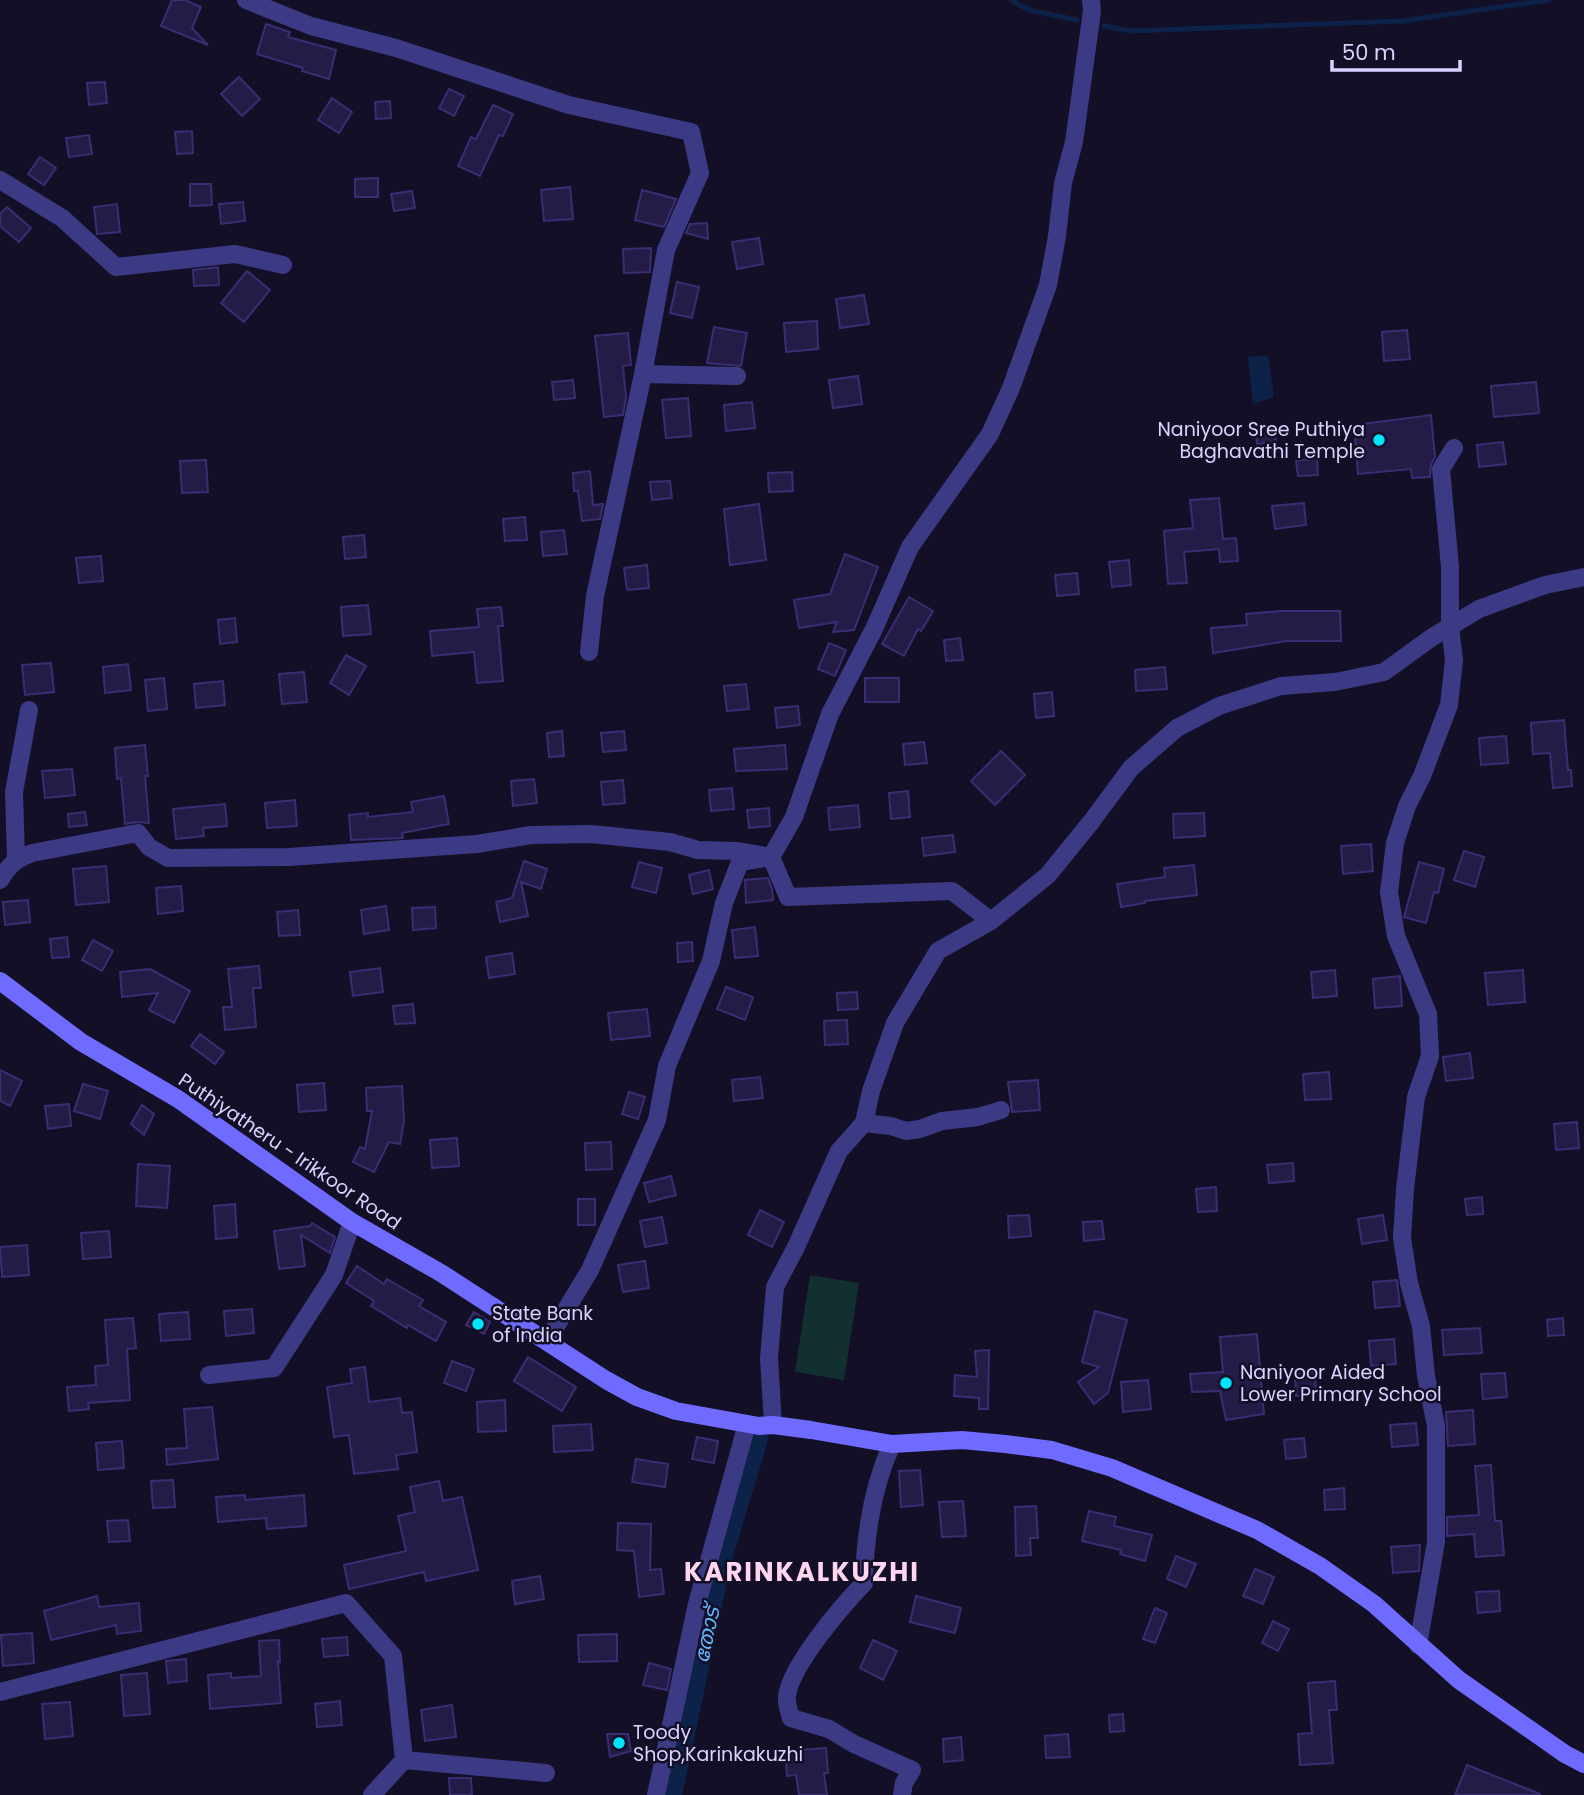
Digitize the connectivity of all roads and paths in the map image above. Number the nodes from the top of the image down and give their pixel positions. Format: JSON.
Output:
{"nodes":[{"id":1,"x":246,"y":0,"type":"edge"},
{"id":2,"x":1091,"y":0,"type":"edge"},
{"id":3,"x":0,"y":180,"type":"edge"},
{"id":4,"x":283,"y":265,"type":"dead end"},
{"id":5,"x":643,"y":374,"type":"junction"},
{"id":6,"x":737,"y":376,"type":"dead end"},
{"id":7,"x":1454,"y":448,"type":"dead end"},
{"id":8,"x":1584,"y":577,"type":"edge"},
{"id":9,"x":1450,"y":626,"type":"junction"},
{"id":10,"x":589,"y":652,"type":"dead end"},
{"id":11,"x":29,"y":710,"type":"dead end"},
{"id":12,"x":771,"y":857,"type":"junction"},
{"id":13,"x":16,"y":859,"type":"junction"},
{"id":14,"x":0,"y":880,"type":"edge"},
{"id":15,"x":991,"y":921,"type":"junction"},
{"id":16,"x":0,"y":981,"type":"edge"},
{"id":17,"x":1001,"y":1110,"type":"dead end"},
{"id":18,"x":864,"y":1124,"type":"junction"},
{"id":19,"x":352,"y":1222,"type":"junction"},
{"id":20,"x":547,"y":1341,"type":"junction"},
{"id":21,"x":209,"y":1375,"type":"dead end"},
{"id":22,"x":747,"y":1423,"type":"junction"},
{"id":23,"x":773,"y":1425,"type":"junction"},
{"id":24,"x":892,"y":1444,"type":"junction"},
{"id":25,"x":1418,"y":1645,"type":"junction"},
{"id":26,"x":0,"y":1692,"type":"edge"},
{"id":27,"x":1584,"y":1746,"type":"edge"},
{"id":28,"x":1565,"y":1754,"type":"junction"},
{"id":29,"x":404,"y":1760,"type":"junction"},
{"id":30,"x":1584,"y":1763,"type":"edge"},
{"id":31,"x":546,"y":1773,"type":"dead end"},
{"id":32,"x":372,"y":1795,"type":"edge"},
{"id":33,"x":656,"y":1795,"type":"edge"},
{"id":34,"x":902,"y":1795,"type":"edge"}],
"edges":[{"from":1,"to":5,"type":"street"},
{"from":2,"to":12,"type":"street"},
{"from":3,"to":4,"type":"street"},
{"from":5,"to":6,"type":"street"},
{"from":5,"to":10,"type":"street"},
{"from":7,"to":9,"type":"street"},
{"from":8,"to":9,"type":"street"},
{"from":9,"to":15,"type":"street"},
{"from":9,"to":25,"type":"street"},
{"from":11,"to":13,"type":"street"},
{"from":12,"to":13,"type":"street"},
{"from":12,"to":15,"type":"street"},
{"from":12,"to":20,"type":"street"},
{"from":13,"to":14,"type":"street"},
{"from":15,"to":18,"type":"street"},
{"from":16,"to":19,"type":"main road","name":"Puthiyatheru - Irikkoor Road"},
{"from":17,"to":18,"type":"street"},
{"from":18,"to":23,"type":"street"},
{"from":19,"to":20,"type":"main road","name":"Puthiyatheru - Irikkoor Road"},
{"from":19,"to":21,"type":"street"},
{"from":20,"to":22,"type":"main road","name":"Puthiyatheru - Irikkoor Road"},
{"from":22,"to":23,"type":"main road","name":"Puthiyatheru - Irikkoor Road"},
{"from":22,"to":33,"type":"street"},
{"from":23,"to":24,"type":"main road","name":"Puthiyatheru - Irikkoor Road"},
{"from":24,"to":25,"type":"main road","name":"Puthiyatheru - Irikkoor Road"},
{"from":24,"to":34,"type":"street"},
{"from":25,"to":28,"type":"main road","name":"Puthiyatheru - Irikkoor Road"},
{"from":26,"to":29,"type":"street"},
{"from":27,"to":28,"type":"main road"},
{"from":28,"to":30,"type":"main road","name":"Puthiyatheru - Irikkoor Road"},
{"from":29,"to":31,"type":"street"},
{"from":29,"to":32,"type":"street"}]}
